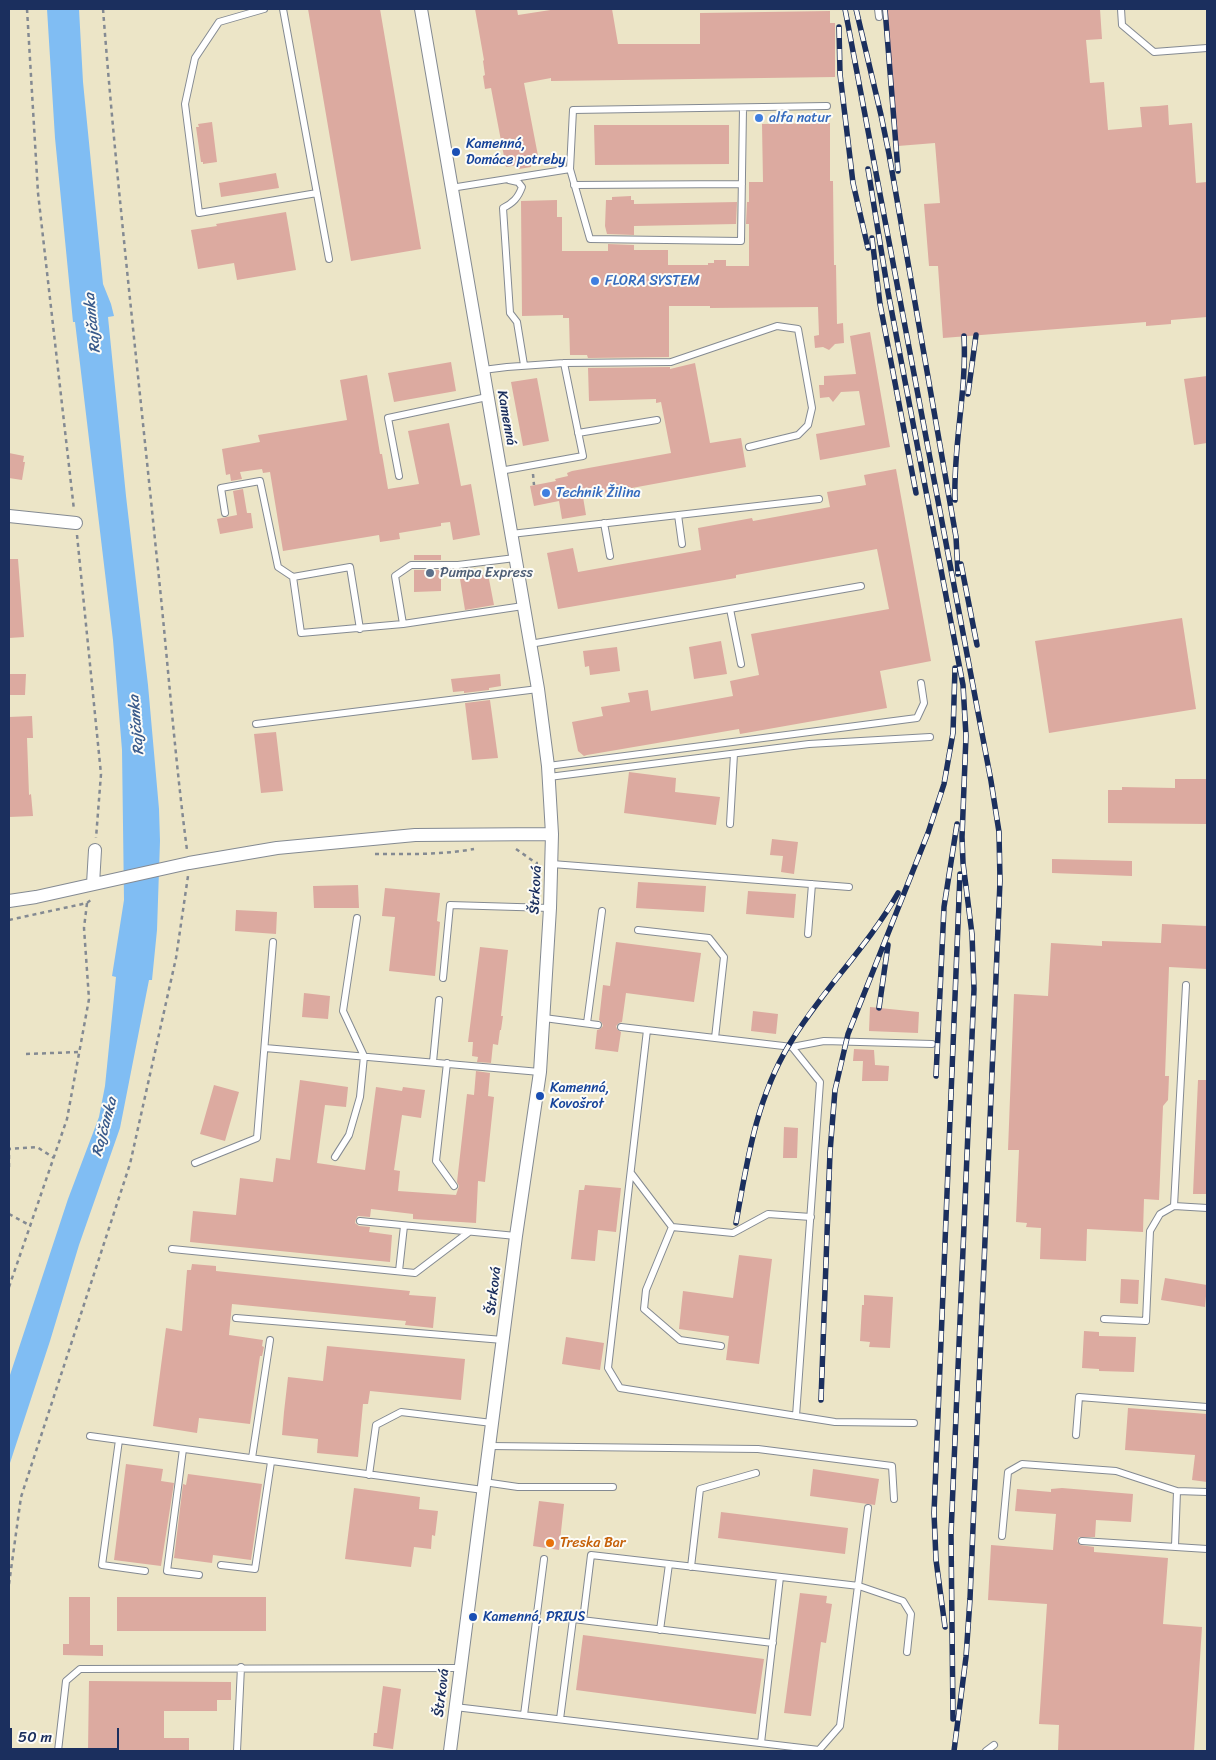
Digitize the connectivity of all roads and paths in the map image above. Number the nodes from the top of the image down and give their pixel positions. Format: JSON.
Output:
{"nodes":[{"id":1,"x":27,"y":9,"type":"edge"},
{"id":2,"x":103,"y":9,"type":"edge"},
{"id":3,"x":264,"y":9,"type":"edge"},
{"id":4,"x":282,"y":9,"type":"edge"},
{"id":5,"x":421,"y":9,"type":"edge"},
{"id":6,"x":878,"y":9,"type":"edge"},
{"id":7,"x":1121,"y":9,"type":"edge"},
{"id":8,"x":879,"y":17,"type":"dead end"},
{"id":9,"x":1207,"y":48,"type":"edge"},
{"id":10,"x":827,"y":106,"type":"dead end"},
{"id":11,"x":743,"y":108,"type":"junction"},
{"id":12,"x":570,"y":169,"type":"junction"},
{"id":13,"x":509,"y":180,"type":"junction"},
{"id":14,"x":742,"y":184,"type":"junction"},
{"id":15,"x":574,"y":185,"type":"junction"},
{"id":16,"x":451,"y":188,"type":"junction"},
{"id":17,"x":317,"y":193,"type":"junction"},
{"id":18,"x":329,"y":259,"type":"dead end"},
{"id":19,"x":564,"y":363,"type":"junction"},
{"id":20,"x":524,"y":366,"type":"junction"},
{"id":21,"x":482,"y":370,"type":"junction"},
{"id":22,"x":487,"y":397,"type":"junction"},
{"id":23,"x":656,"y":420,"type":"dead end"},
{"id":24,"x":578,"y":433,"type":"junction"},
{"id":25,"x":749,"y":447,"type":"dead end"},
{"id":26,"x":500,"y":471,"type":"junction"},
{"id":27,"x":399,"y":476,"type":"dead end"},
{"id":28,"x":819,"y":499,"type":"dead end"},
{"id":29,"x":225,"y":513,"type":"dead end"},
{"id":30,"x":678,"y":514,"type":"junction"},
{"id":31,"x":9,"y":516,"type":"edge"},
{"id":32,"x":604,"y":522,"type":"junction"},
{"id":33,"x":76,"y":524,"type":"junction"},
{"id":34,"x":511,"y":534,"type":"junction"},
{"id":35,"x":682,"y":544,"type":"dead end"},
{"id":36,"x":610,"y":556,"type":"dead end"},
{"id":37,"x":516,"y":558,"type":"junction"},
{"id":38,"x":293,"y":577,"type":"junction"},
{"id":39,"x":861,"y":586,"type":"dead end"},
{"id":40,"x":523,"y":606,"type":"junction"},
{"id":41,"x":730,"y":609,"type":"junction"},
{"id":42,"x":403,"y":624,"type":"junction"},
{"id":43,"x":360,"y":629,"type":"junction"},
{"id":44,"x":530,"y":644,"type":"junction"},
{"id":45,"x":741,"y":664,"type":"dead end"},
{"id":46,"x":920,"y":683,"type":"dead end"},
{"id":47,"x":538,"y":689,"type":"junction"},
{"id":48,"x":256,"y":724,"type":"dead end"},
{"id":49,"x":930,"y":737,"type":"dead end"},
{"id":50,"x":734,"y":754,"type":"junction"},
{"id":51,"x":549,"y":771,"type":"junction"},
{"id":52,"x":730,"y":824,"type":"dead end"},
{"id":53,"x":552,"y":834,"type":"junction"},
{"id":54,"x":510,"y":846,"type":"dead end"},
{"id":55,"x":480,"y":848,"type":"dead end"},
{"id":56,"x":95,"y":850,"type":"joint"},
{"id":57,"x":373,"y":854,"type":"dead end"},
{"id":58,"x":552,"y":864,"type":"junction"},
{"id":59,"x":184,"y":870,"type":"junction"},
{"id":60,"x":812,"y":884,"type":"junction"},
{"id":61,"x":849,"y":887,"type":"dead end"},
{"id":62,"x":94,"y":891,"type":"junction"},
{"id":63,"x":9,"y":901,"type":"edge"},
{"id":64,"x":87,"y":903,"type":"junction"},
{"id":65,"x":550,"y":908,"type":"junction"},
{"id":66,"x":602,"y":912,"type":"dead end"},
{"id":67,"x":357,"y":918,"type":"dead end"},
{"id":68,"x":9,"y":920,"type":"edge"},
{"id":69,"x":638,"y":930,"type":"dead end"},
{"id":70,"x":808,"y":934,"type":"dead end"},
{"id":71,"x":273,"y":942,"type":"dead end"},
{"id":72,"x":443,"y":978,"type":"dead end"},
{"id":73,"x":1186,"y":986,"type":"dead end"},
{"id":74,"x":439,"y":1000,"type":"dead end"},
{"id":75,"x":544,"y":1018,"type":"junction"},
{"id":76,"x":587,"y":1023,"type":"junction"},
{"id":77,"x":598,"y":1025,"type":"dead end"},
{"id":78,"x":621,"y":1028,"type":"dead end"},
{"id":79,"x":647,"y":1030,"type":"junction"},
{"id":80,"x":715,"y":1038,"type":"junction"},
{"id":81,"x":932,"y":1044,"type":"dead end"},
{"id":82,"x":792,"y":1047,"type":"junction"},
{"id":83,"x":265,"y":1048,"type":"junction"},
{"id":84,"x":80,"y":1052,"type":"junction"},
{"id":85,"x":26,"y":1054,"type":"dead end"},
{"id":86,"x":364,"y":1056,"type":"junction"},
{"id":87,"x":433,"y":1062,"type":"junction"},
{"id":88,"x":447,"y":1063,"type":"junction"},
{"id":89,"x":540,"y":1072,"type":"junction"},
{"id":90,"x":335,"y":1157,"type":"dead end"},
{"id":91,"x":54,"y":1158,"type":"junction"},
{"id":92,"x":195,"y":1163,"type":"dead end"},
{"id":93,"x":9,"y":1167,"type":"edge"},
{"id":94,"x":631,"y":1173,"type":"junction"},
{"id":95,"x":454,"y":1186,"type":"dead end"},
{"id":96,"x":1174,"y":1206,"type":"junction"},
{"id":97,"x":1207,"y":1208,"type":"edge"},
{"id":98,"x":9,"y":1214,"type":"edge"},
{"id":99,"x":811,"y":1217,"type":"junction"},
{"id":100,"x":360,"y":1222,"type":"dead end"},
{"id":101,"x":32,"y":1226,"type":"junction"},
{"id":102,"x":404,"y":1226,"type":"junction"},
{"id":103,"x":672,"y":1226,"type":"junction"},
{"id":104,"x":469,"y":1232,"type":"junction"},
{"id":105,"x":516,"y":1236,"type":"junction"},
{"id":106,"x":172,"y":1249,"type":"dead end"},
{"id":107,"x":399,"y":1272,"type":"junction"},
{"id":108,"x":9,"y":1287,"type":"edge"},
{"id":109,"x":236,"y":1318,"type":"dead end"},
{"id":110,"x":1104,"y":1319,"type":"dead end"},
{"id":111,"x":270,"y":1340,"type":"dead end"},
{"id":112,"x":503,"y":1340,"type":"junction"},
{"id":113,"x":721,"y":1346,"type":"dead end"},
{"id":114,"x":1207,"y":1407,"type":"edge"},
{"id":115,"x":796,"y":1416,"type":"junction"},
{"id":116,"x":492,"y":1423,"type":"junction"},
{"id":117,"x":914,"y":1423,"type":"dead end"},
{"id":118,"x":1076,"y":1435,"type":"dead end"},
{"id":119,"x":90,"y":1436,"type":"dead end"},
{"id":120,"x":119,"y":1440,"type":"junction"},
{"id":121,"x":489,"y":1446,"type":"junction"},
{"id":122,"x":183,"y":1449,"type":"junction"},
{"id":123,"x":252,"y":1458,"type":"junction"},
{"id":124,"x":271,"y":1462,"type":"junction"},
{"id":125,"x":756,"y":1473,"type":"dead end"},
{"id":126,"x":369,"y":1475,"type":"junction"},
{"id":127,"x":484,"y":1486,"type":"junction"},
{"id":128,"x":613,"y":1487,"type":"dead end"},
{"id":129,"x":1178,"y":1491,"type":"junction"},
{"id":130,"x":1207,"y":1492,"type":"edge"},
{"id":131,"x":894,"y":1499,"type":"dead end"},
{"id":132,"x":868,"y":1508,"type":"dead end"},
{"id":133,"x":1002,"y":1536,"type":"dead end"},
{"id":134,"x":1082,"y":1541,"type":"dead end"},
{"id":135,"x":1175,"y":1546,"type":"junction"},
{"id":136,"x":1207,"y":1549,"type":"edge"},
{"id":137,"x":544,"y":1559,"type":"dead end"},
{"id":138,"x":669,"y":1564,"type":"junction"},
{"id":139,"x":221,"y":1565,"type":"dead end"},
{"id":140,"x":691,"y":1567,"type":"junction"},
{"id":141,"x":145,"y":1571,"type":"dead end"},
{"id":142,"x":200,"y":1575,"type":"dead end"},
{"id":143,"x":780,"y":1577,"type":"junction"},
{"id":144,"x":9,"y":1584,"type":"edge"},
{"id":145,"x":859,"y":1586,"type":"junction"},
{"id":146,"x":583,"y":1620,"type":"junction"},
{"id":147,"x":660,"y":1630,"type":"junction"},
{"id":148,"x":773,"y":1643,"type":"junction"},
{"id":149,"x":907,"y":1652,"type":"dead end"},
{"id":150,"x":241,"y":1667,"type":"junction"},
{"id":151,"x":460,"y":1668,"type":"junction"},
{"id":152,"x":456,"y":1708,"type":"junction"},
{"id":153,"x":524,"y":1714,"type":"junction"},
{"id":154,"x":560,"y":1719,"type":"junction"},
{"id":155,"x":761,"y":1743,"type":"junction"},
{"id":156,"x":994,"y":1745,"type":"dead end"},
{"id":157,"x":820,"y":1750,"type":"edge"},
{"id":158,"x":58,"y":1751,"type":"edge"},
{"id":159,"x":237,"y":1751,"type":"edge"},
{"id":160,"x":450,"y":1751,"type":"edge"},
{"id":161,"x":986,"y":1751,"type":"edge"}],
"edges":[{"from":1,"to":33,"type":"path"},
{"from":2,"to":59,"type":"path"},
{"from":3,"to":17,"type":"lane"},
{"from":4,"to":17,"type":"lane"},
{"from":5,"to":16,"type":"street","name":"Kamenná"},
{"from":6,"to":8,"type":"lane"},
{"from":7,"to":9,"type":"lane"},
{"from":10,"to":11,"type":"lane"},
{"from":11,"to":12,"type":"lane"},
{"from":11,"to":14,"type":"lane"},
{"from":12,"to":13,"type":"lane"},
{"from":12,"to":15,"type":"lane"},
{"from":13,"to":16,"type":"lane"},
{"from":13,"to":20,"type":"lane"},
{"from":14,"to":15,"type":"lane"},
{"from":14,"to":15,"type":"lane"},
{"from":16,"to":21,"type":"street","name":"Kamenná"},
{"from":17,"to":18,"type":"lane"},
{"from":19,"to":20,"type":"lane"},
{"from":19,"to":24,"type":"lane"},
{"from":19,"to":25,"type":"lane"},
{"from":20,"to":21,"type":"lane"},
{"from":21,"to":22,"type":"street","name":"Kamenná"},
{"from":22,"to":26,"type":"street","name":"Kamenná"},
{"from":22,"to":27,"type":"lane"},
{"from":23,"to":24,"type":"lane"},
{"from":24,"to":26,"type":"lane"},
{"from":26,"to":34,"type":"street","name":"Kamenná"},
{"from":28,"to":30,"type":"lane"},
{"from":29,"to":38,"type":"lane"},
{"from":30,"to":32,"type":"lane"},
{"from":30,"to":35,"type":"lane"},
{"from":31,"to":33,"type":"street"},
{"from":32,"to":34,"type":"lane"},
{"from":32,"to":36,"type":"lane"},
{"from":33,"to":56,"type":"path"},
{"from":34,"to":37,"type":"street","name":"Kamenná"},
{"from":37,"to":40,"type":"street","name":"Kamenná"},
{"from":37,"to":42,"type":"lane"},
{"from":38,"to":43,"type":"lane"},
{"from":38,"to":43,"type":"lane"},
{"from":39,"to":41,"type":"lane"},
{"from":40,"to":42,"type":"lane"},
{"from":40,"to":44,"type":"street","name":"Kamenná"},
{"from":41,"to":44,"type":"lane"},
{"from":41,"to":45,"type":"lane"},
{"from":42,"to":43,"type":"lane"},
{"from":44,"to":47,"type":"street","name":"Kamenná"},
{"from":46,"to":51,"type":"lane"},
{"from":47,"to":48,"type":"lane"},
{"from":47,"to":51,"type":"street","name":"Kamenná"},
{"from":49,"to":50,"type":"lane"},
{"from":50,"to":51,"type":"lane"},
{"from":50,"to":52,"type":"lane"},
{"from":51,"to":53,"type":"street","name":"Kamenná"},
{"from":53,"to":58,"type":"street","name":"Štrková"},
{"from":53,"to":59,"type":"street"},
{"from":54,"to":58,"type":"path"},
{"from":55,"to":57,"type":"path"},
{"from":56,"to":62,"type":"street"},
{"from":58,"to":60,"type":"lane"},
{"from":58,"to":65,"type":"street","name":"Štrková"},
{"from":59,"to":62,"type":"street"},
{"from":59,"to":144,"type":"path"},
{"from":60,"to":61,"type":"lane"},
{"from":60,"to":70,"type":"lane"},
{"from":62,"to":63,"type":"street"},
{"from":62,"to":64,"type":"path"},
{"from":62,"to":64,"type":"path"},
{"from":64,"to":68,"type":"path"},
{"from":64,"to":84,"type":"path"},
{"from":65,"to":72,"type":"lane"},
{"from":65,"to":75,"type":"street","name":"Štrková"},
{"from":66,"to":76,"type":"lane"},
{"from":67,"to":86,"type":"lane"},
{"from":69,"to":80,"type":"lane"},
{"from":71,"to":83,"type":"lane"},
{"from":73,"to":96,"type":"lane"},
{"from":74,"to":87,"type":"lane"},
{"from":75,"to":76,"type":"lane"},
{"from":75,"to":89,"type":"street","name":"Štrková"},
{"from":76,"to":77,"type":"lane"},
{"from":78,"to":79,"type":"lane"},
{"from":79,"to":80,"type":"lane"},
{"from":79,"to":94,"type":"lane"},
{"from":80,"to":82,"type":"lane"},
{"from":81,"to":82,"type":"lane"},
{"from":82,"to":99,"type":"lane"},
{"from":83,"to":86,"type":"lane"},
{"from":83,"to":92,"type":"lane"},
{"from":84,"to":85,"type":"path"},
{"from":84,"to":91,"type":"path"},
{"from":86,"to":87,"type":"lane"},
{"from":86,"to":90,"type":"lane"},
{"from":87,"to":88,"type":"lane"},
{"from":88,"to":89,"type":"lane"},
{"from":88,"to":95,"type":"lane"},
{"from":89,"to":105,"type":"street","name":"Štrková"},
{"from":91,"to":93,"type":"path"},
{"from":91,"to":101,"type":"path"},
{"from":94,"to":103,"type":"lane"},
{"from":94,"to":115,"type":"lane"},
{"from":96,"to":97,"type":"lane"},
{"from":96,"to":110,"type":"lane"},
{"from":98,"to":101,"type":"path"},
{"from":99,"to":103,"type":"lane"},
{"from":99,"to":115,"type":"lane"},
{"from":100,"to":102,"type":"lane"},
{"from":101,"to":108,"type":"path"},
{"from":102,"to":104,"type":"lane"},
{"from":102,"to":107,"type":"lane"},
{"from":103,"to":113,"type":"lane"},
{"from":104,"to":105,"type":"lane"},
{"from":104,"to":107,"type":"lane"},
{"from":105,"to":112,"type":"street","name":"Štrková"},
{"from":106,"to":107,"type":"lane"},
{"from":109,"to":112,"type":"lane"},
{"from":111,"to":123,"type":"lane"},
{"from":112,"to":116,"type":"street","name":"Štrková"},
{"from":114,"to":118,"type":"lane"},
{"from":115,"to":117,"type":"lane"},
{"from":116,"to":121,"type":"street","name":"Štrková"},
{"from":116,"to":126,"type":"lane"},
{"from":119,"to":120,"type":"lane"},
{"from":120,"to":122,"type":"lane"},
{"from":120,"to":141,"type":"lane"},
{"from":121,"to":127,"type":"street","name":"Štrková"},
{"from":121,"to":131,"type":"lane"},
{"from":122,"to":123,"type":"lane"},
{"from":122,"to":142,"type":"lane"},
{"from":123,"to":124,"type":"lane"},
{"from":124,"to":126,"type":"lane"},
{"from":124,"to":139,"type":"lane"},
{"from":125,"to":140,"type":"lane"},
{"from":126,"to":127,"type":"lane"},
{"from":127,"to":128,"type":"lane"},
{"from":127,"to":151,"type":"street","name":"Štrková"},
{"from":129,"to":130,"type":"lane"},
{"from":129,"to":133,"type":"lane"},
{"from":129,"to":135,"type":"lane"},
{"from":132,"to":145,"type":"lane"},
{"from":134,"to":135,"type":"lane"},
{"from":135,"to":136,"type":"lane"},
{"from":137,"to":153,"type":"lane"},
{"from":138,"to":140,"type":"lane"},
{"from":138,"to":146,"type":"lane"},
{"from":138,"to":147,"type":"lane"},
{"from":140,"to":143,"type":"lane"},
{"from":143,"to":145,"type":"lane"},
{"from":143,"to":148,"type":"lane"},
{"from":145,"to":149,"type":"lane"},
{"from":145,"to":157,"type":"lane"},
{"from":146,"to":147,"type":"lane"},
{"from":146,"to":154,"type":"lane"},
{"from":147,"to":148,"type":"lane"},
{"from":148,"to":155,"type":"lane"},
{"from":150,"to":151,"type":"lane"},
{"from":150,"to":158,"type":"lane"},
{"from":150,"to":159,"type":"lane"},
{"from":151,"to":152,"type":"street","name":"Štrková"},
{"from":152,"to":153,"type":"lane"},
{"from":152,"to":160,"type":"street","name":"Štrková"},
{"from":153,"to":154,"type":"lane"},
{"from":154,"to":155,"type":"lane"},
{"from":155,"to":157,"type":"lane"},
{"from":156,"to":161,"type":"lane"}]}
